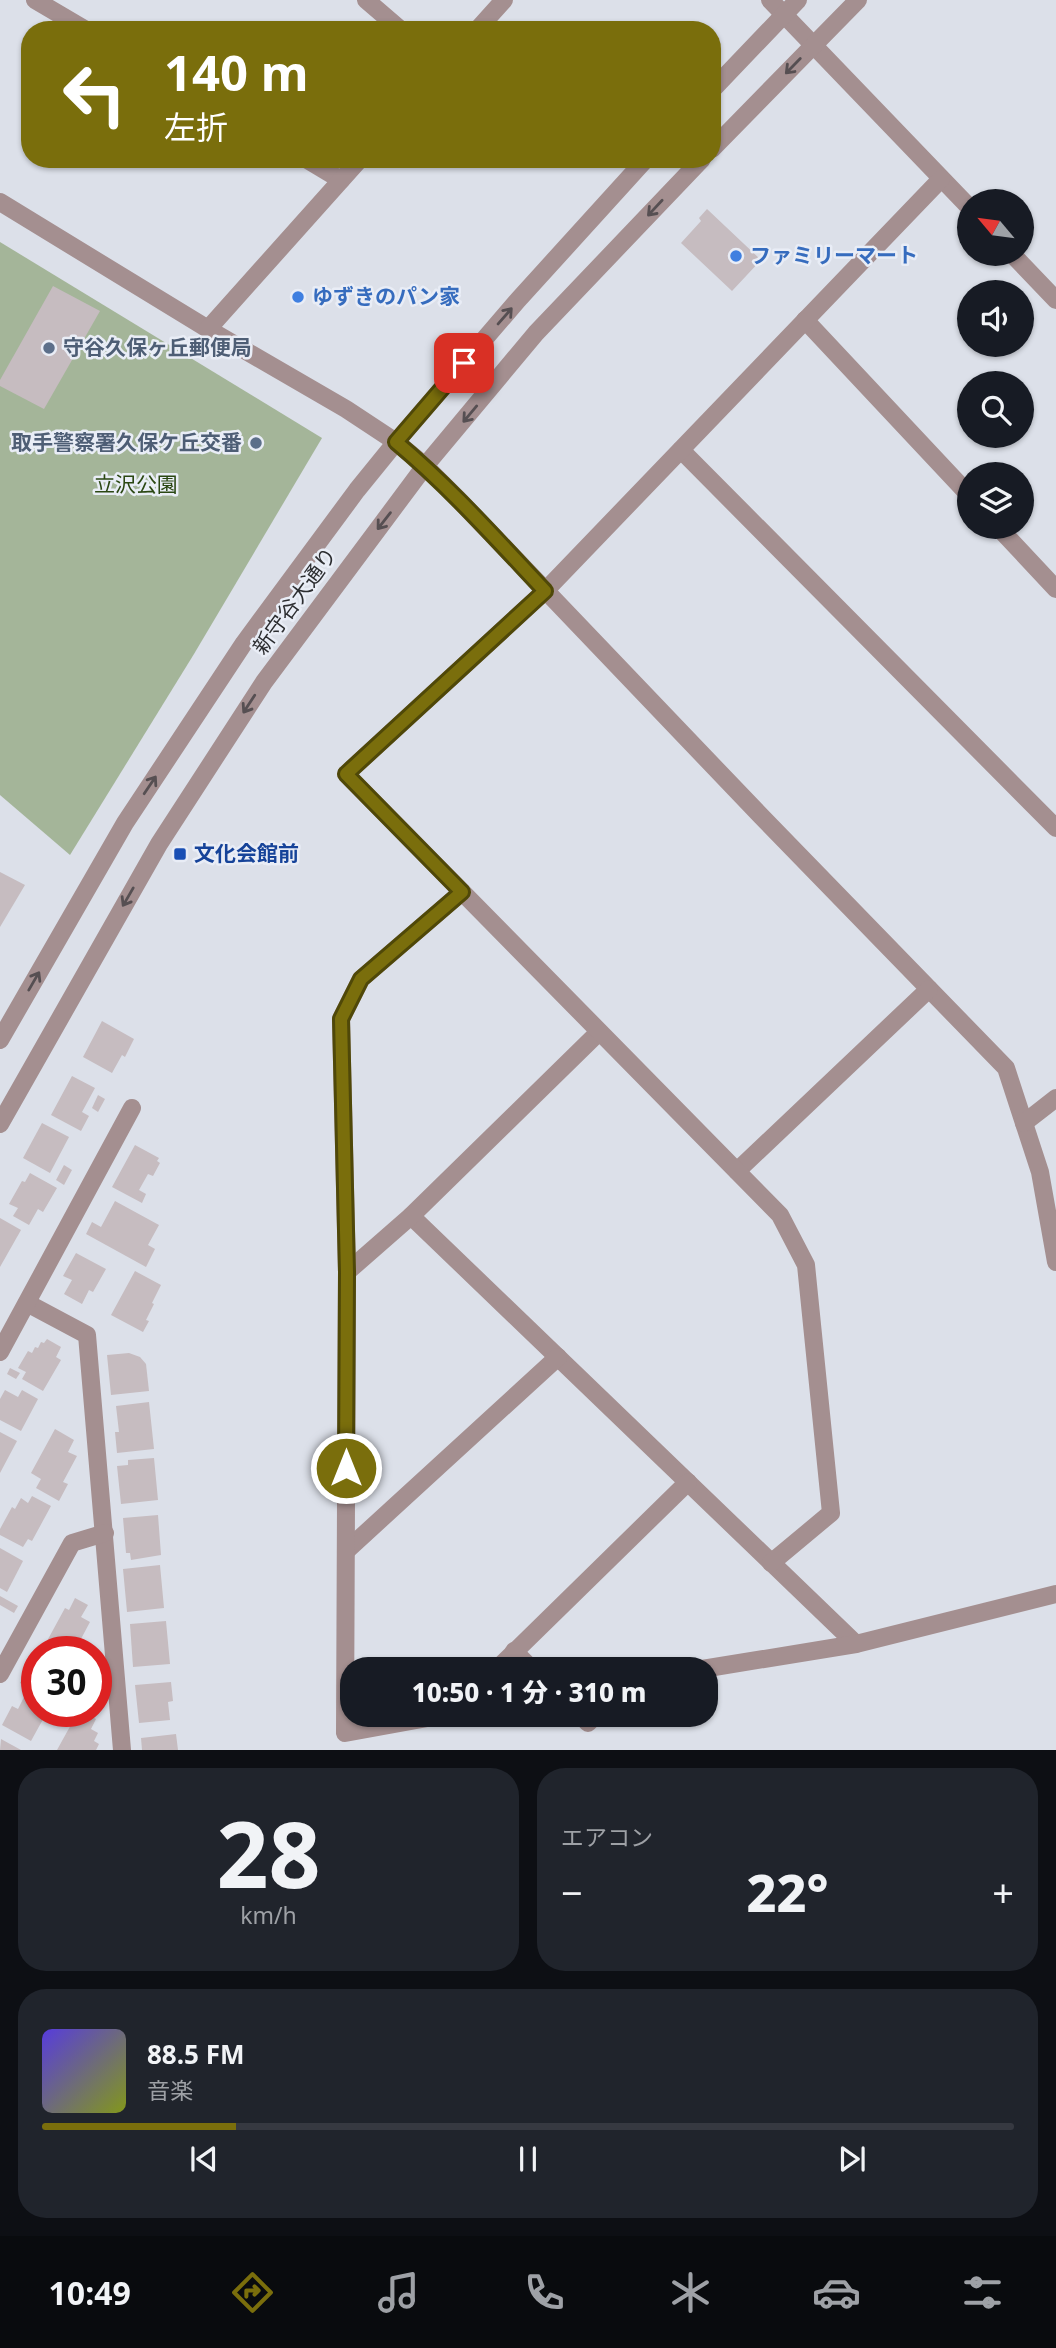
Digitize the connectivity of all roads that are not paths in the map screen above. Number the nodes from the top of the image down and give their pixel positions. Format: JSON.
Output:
{"nodes":[{"id":1,"x":35,"y":0,"type":"edge"},
{"id":2,"x":366,"y":0,"type":"edge"},
{"id":3,"x":504,"y":0,"type":"edge"},
{"id":4,"x":771,"y":0,"type":"edge"},
{"id":5,"x":799,"y":0,"type":"edge"},
{"id":6,"x":858,"y":0,"type":"edge"},
{"id":7,"x":784,"y":14,"type":"junction"},
{"id":8,"x":71,"y":21,"type":"edge"},
{"id":9,"x":390,"y":21,"type":"edge"},
{"id":10,"x":485,"y":21,"type":"edge"},
{"id":11,"x":814,"y":44,"type":"junction"},
{"id":12,"x":721,"y":80,"type":"edge"},
{"id":13,"x":721,"y":140,"type":"edge"},
{"id":14,"x":321,"y":168,"type":"edge"},
{"id":15,"x":352,"y":168,"type":"edge"},
{"id":16,"x":638,"y":168,"type":"edge"},
{"id":17,"x":693,"y":168,"type":"edge"},
{"id":18,"x":942,"y":178,"type":"junction"},
{"id":19,"x":341,"y":180,"type":"junction"},
{"id":20,"x":957,"y":194,"type":"edge"},
{"id":21,"x":0,"y":202,"type":"edge"},
{"id":22,"x":1023,"y":266,"type":"edge"},
{"id":23,"x":1056,"y":300,"type":"edge"},
{"id":24,"x":805,"y":320,"type":"junction"},
{"id":25,"x":208,"y":329,"type":"junction"},
{"id":26,"x":396,"y":442,"type":"junction"},
{"id":27,"x":681,"y":450,"type":"junction"},
{"id":28,"x":425,"y":466,"type":"junction"},
{"id":29,"x":957,"y":482,"type":"edge"},
{"id":30,"x":1009,"y":539,"type":"edge"},
{"id":31,"x":1056,"y":589,"type":"edge"},
{"id":32,"x":545,"y":591,"type":"junction"},
{"id":33,"x":1056,"y":828,"type":"edge"},
{"id":34,"x":462,"y":892,"type":"junction"},
{"id":35,"x":929,"y":989,"type":"junction"},
{"id":36,"x":600,"y":1032,"type":"junction"},
{"id":37,"x":0,"y":1040,"type":"edge"},
{"id":38,"x":1056,"y":1098,"type":"edge"},
{"id":39,"x":132,"y":1108,"type":"dead end"},
{"id":40,"x":1024,"y":1123,"type":"junction"},
{"id":41,"x":0,"y":1124,"type":"edge"},
{"id":42,"x":737,"y":1171,"type":"junction"},
{"id":43,"x":411,"y":1216,"type":"junction"},
{"id":44,"x":1056,"y":1262,"type":"edge"},
{"id":45,"x":347,"y":1272,"type":"junction"},
{"id":46,"x":27,"y":1303,"type":"junction"},
{"id":47,"x":0,"y":1352,"type":"edge"},
{"id":48,"x":558,"y":1357,"type":"junction"},
{"id":49,"x":688,"y":1482,"type":"junction"},
{"id":50,"x":105,"y":1532,"type":"junction"},
{"id":51,"x":346,"y":1552,"type":"junction"},
{"id":52,"x":771,"y":1563,"type":"junction"},
{"id":53,"x":1056,"y":1594,"type":"edge"},
{"id":54,"x":856,"y":1644,"type":"junction"},
{"id":55,"x":514,"y":1651,"type":"junction"},
{"id":56,"x":345,"y":1657,"type":"edge"},
{"id":57,"x":508,"y":1657,"type":"edge"},
{"id":58,"x":520,"y":1657,"type":"edge"},
{"id":59,"x":718,"y":1666,"type":"edge"},
{"id":60,"x":0,"y":1674,"type":"edge"},
{"id":61,"x":345,"y":1727,"type":"edge"},
{"id":62,"x":374,"y":1727,"type":"edge"},
{"id":63,"x":122,"y":1749,"type":"edge"}],
"edges":[{"from":1,"to":8,"type":"street"},
{"from":2,"to":9,"type":"street"},
{"from":3,"to":10,"type":"street"},
{"from":4,"to":7,"type":"street"},
{"from":5,"to":7,"type":"street"},
{"from":6,"to":11,"type":"street"},
{"from":7,"to":11,"type":"street"},
{"from":7,"to":12,"type":"street"},
{"from":11,"to":13,"type":"street","one_way":true},
{"from":11,"to":18,"type":"street"},
{"from":14,"to":19,"type":"street"},
{"from":15,"to":19,"type":"street"},
{"from":26,"to":16,"type":"street","name":"新守谷大通り","one_way":true},
{"from":17,"to":28,"type":"street","name":"新守谷大通り","one_way":true},
{"from":18,"to":20,"type":"street"},
{"from":18,"to":24,"type":"street"},
{"from":19,"to":25,"type":"street"},
{"from":21,"to":25,"type":"street"},
{"from":22,"to":23,"type":"street"},
{"from":24,"to":27,"type":"street"},
{"from":24,"to":29,"type":"street"},
{"from":25,"to":26,"type":"street"},
{"from":26,"to":28,"type":"street"},
{"from":37,"to":26,"type":"street","name":"新守谷大通り","one_way":true},
{"from":27,"to":32,"type":"street"},
{"from":27,"to":33,"type":"street"},
{"from":28,"to":32,"type":"street"},
{"from":28,"to":41,"type":"street","name":"新守谷大通り","one_way":true},
{"from":30,"to":31,"type":"street"},
{"from":32,"to":34,"type":"street"},
{"from":32,"to":35,"type":"street"},
{"from":34,"to":36,"type":"street"},
{"from":34,"to":45,"type":"street"},
{"from":35,"to":40,"type":"street"},
{"from":35,"to":42,"type":"street"},
{"from":36,"to":42,"type":"street"},
{"from":36,"to":43,"type":"street"},
{"from":38,"to":40,"type":"street"},
{"from":39,"to":46,"type":"street"},
{"from":40,"to":44,"type":"street"},
{"from":42,"to":52,"type":"street"},
{"from":43,"to":45,"type":"street"},
{"from":43,"to":48,"type":"street"},
{"from":45,"to":51,"type":"street"},
{"from":46,"to":47,"type":"street"},
{"from":46,"to":50,"type":"street"},
{"from":48,"to":49,"type":"street"},
{"from":48,"to":51,"type":"street"},
{"from":49,"to":52,"type":"street"},
{"from":49,"to":55,"type":"street"},
{"from":50,"to":60,"type":"street"},
{"from":50,"to":63,"type":"street"},
{"from":51,"to":56,"type":"street"},
{"from":52,"to":54,"type":"street"},
{"from":53,"to":54,"type":"street"},
{"from":54,"to":59,"type":"street"},
{"from":55,"to":57,"type":"street"},
{"from":55,"to":58,"type":"street"},
{"from":61,"to":62,"type":"street"}]}
